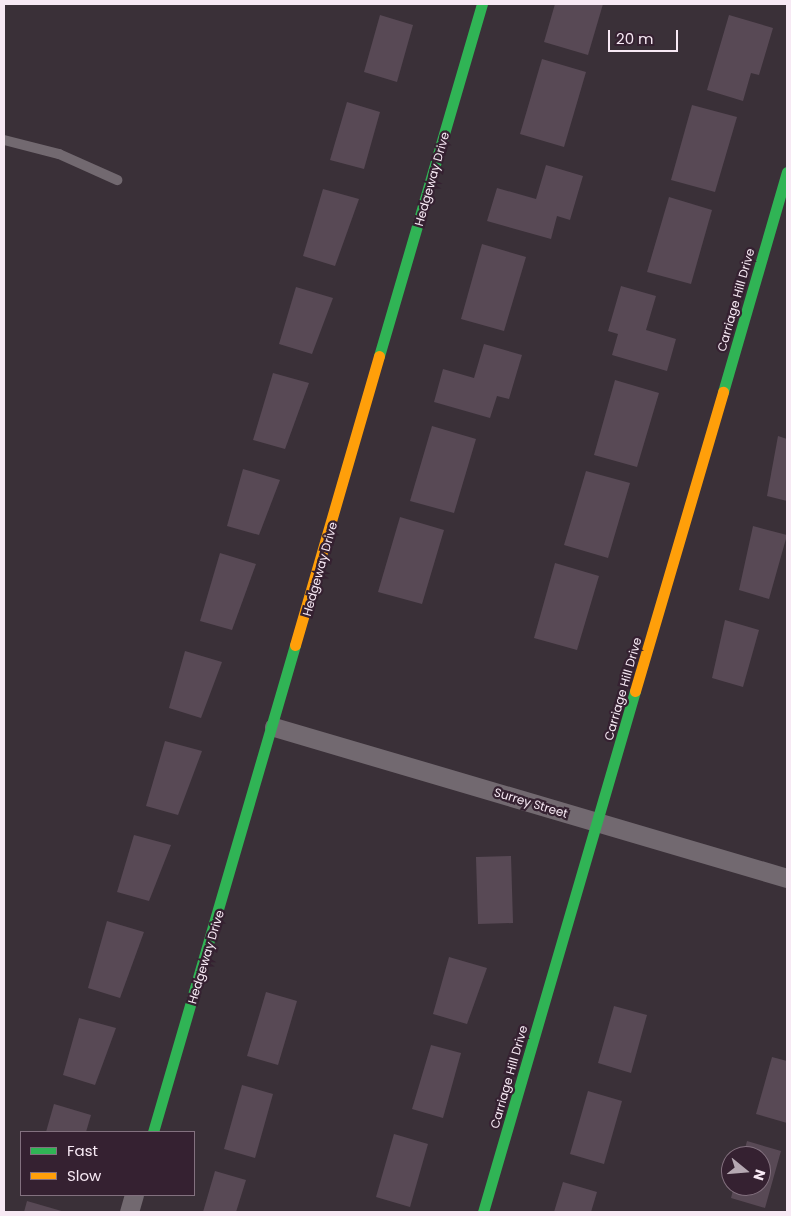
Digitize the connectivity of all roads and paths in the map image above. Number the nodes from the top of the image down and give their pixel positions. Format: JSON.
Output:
{"nodes":[{"id":1,"x":482,"y":4,"type":"edge"},
{"id":2,"x":4,"y":140,"type":"edge"},
{"id":3,"x":787,"y":172,"type":"edge"},
{"id":4,"x":117,"y":180,"type":"dead end"},
{"id":5,"x":274,"y":727,"type":"junction"},
{"id":6,"x":598,"y":824,"type":"junction"},
{"id":7,"x":787,"y":878,"type":"edge"},
{"id":8,"x":153,"y":1131,"type":"edge"},
{"id":9,"x":134,"y":1196,"type":"edge"},
{"id":10,"x":129,"y":1212,"type":"edge"},
{"id":11,"x":483,"y":1212,"type":"edge"}],
"edges":[{"from":1,"to":5,"type":"street","name":"Hedgeway Drive"},
{"from":2,"to":4,"type":"lane"},
{"from":3,"to":6,"type":"street","name":"Carriage Hill Drive"},
{"from":5,"to":6,"type":"street","name":"Surrey Street"},
{"from":5,"to":8,"type":"street","name":"Hedgeway Drive"},
{"from":6,"to":7,"type":"street","name":"Surrey Street"},
{"from":6,"to":11,"type":"street","name":"Carriage Hill Drive"},
{"from":9,"to":10,"type":"street"}]}
